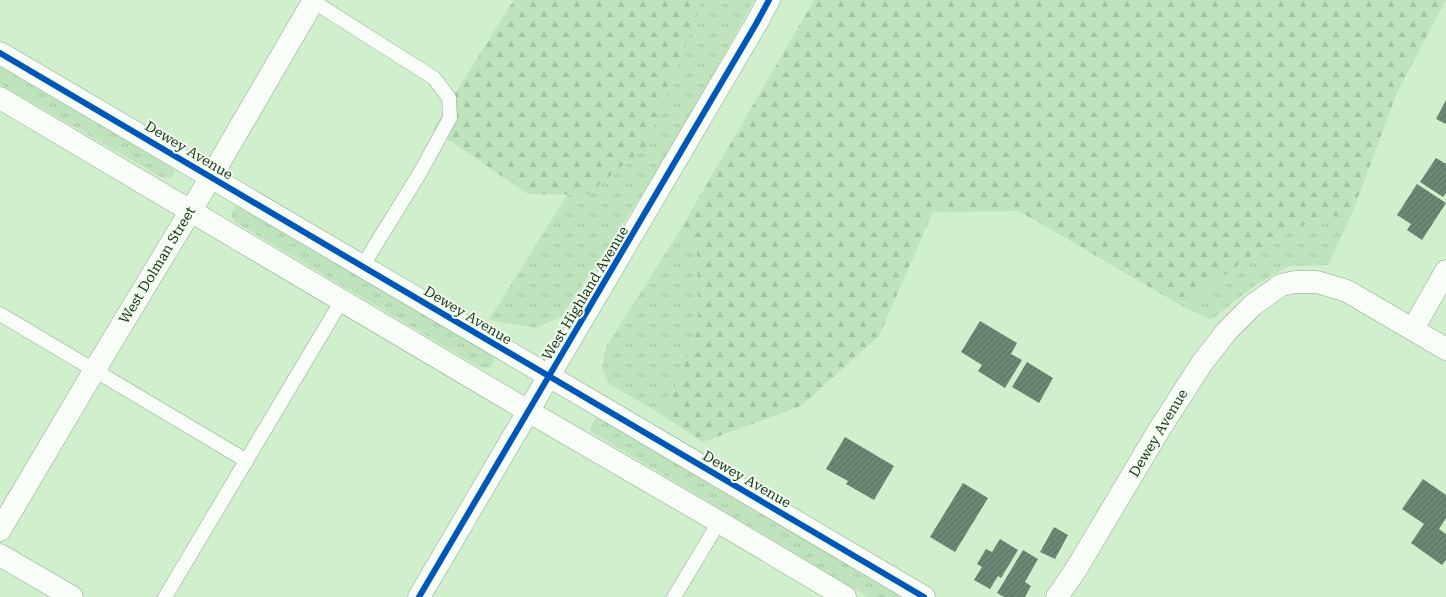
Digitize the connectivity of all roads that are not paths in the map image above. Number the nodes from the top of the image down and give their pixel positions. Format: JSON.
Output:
{"nodes":[{"id":1,"x":312,"y":0,"type":"edge"},
{"id":2,"x":769,"y":0,"type":"edge"},
{"id":3,"x":0,"y":53,"type":"edge"},
{"id":4,"x":0,"y":98,"type":"edge"},
{"id":5,"x":211,"y":177,"type":"junction"},
{"id":6,"x":190,"y":210,"type":"junction"},
{"id":7,"x":362,"y":267,"type":"junction"},
{"id":8,"x":1446,"y":271,"type":"edge"},
{"id":9,"x":342,"y":300,"type":"junction"},
{"id":10,"x":0,"y":314,"type":"edge"},
{"id":11,"x":1413,"y":329,"type":"junction"},
{"id":12,"x":1446,"y":349,"type":"edge"},
{"id":13,"x":94,"y":370,"type":"junction"},
{"id":14,"x":549,"y":376,"type":"junction"},
{"id":15,"x":528,"y":411,"type":"junction"},
{"id":16,"x":247,"y":461,"type":"junction"},
{"id":17,"x":719,"y":522,"type":"junction"},
{"id":18,"x":0,"y":530,"type":"edge"},
{"id":19,"x":0,"y":555,"type":"edge"},
{"id":20,"x":72,"y":597,"type":"edge"},
{"id":21,"x":165,"y":597,"type":"edge"},
{"id":22,"x":419,"y":597,"type":"edge"},
{"id":23,"x":674,"y":597,"type":"edge"},
{"id":24,"x":845,"y":597,"type":"edge"},
{"id":25,"x":924,"y":597,"type":"edge"},
{"id":26,"x":1057,"y":597,"type":"edge"}],
"edges":[{"from":1,"to":5,"type":"street","name":"West Dolman Street"},
{"from":1,"to":7,"type":"lane"},
{"from":2,"to":14,"type":"street","name":"West Highland Avenue"},
{"from":3,"to":5,"type":"street","name":"Dewey Avenue"},
{"from":4,"to":6,"type":"street"},
{"from":5,"to":6,"type":"street","name":"West Dolman Street"},
{"from":5,"to":7,"type":"street","name":"Dewey Avenue"},
{"from":6,"to":9,"type":"street"},
{"from":6,"to":13,"type":"street","name":"West Dolman Street"},
{"from":7,"to":14,"type":"street","name":"Dewey Avenue"},
{"from":8,"to":11,"type":"street"},
{"from":9,"to":15,"type":"street"},
{"from":9,"to":16,"type":"lane"},
{"from":10,"to":13,"type":"lane"},
{"from":11,"to":12,"type":"street"},
{"from":11,"to":26,"type":"street","name":"Dewey Avenue"},
{"from":13,"to":16,"type":"lane"},
{"from":13,"to":18,"type":"street","name":"West Dolman Street"},
{"from":14,"to":15,"type":"street","name":"West Highland Avenue"},
{"from":14,"to":25,"type":"street","name":"Dewey Avenue"},
{"from":15,"to":17,"type":"street"},
{"from":15,"to":22,"type":"street","name":"West Highland Avenue"},
{"from":16,"to":21,"type":"lane"},
{"from":17,"to":23,"type":"lane"},
{"from":17,"to":24,"type":"street"},
{"from":19,"to":20,"type":"street"}]}
